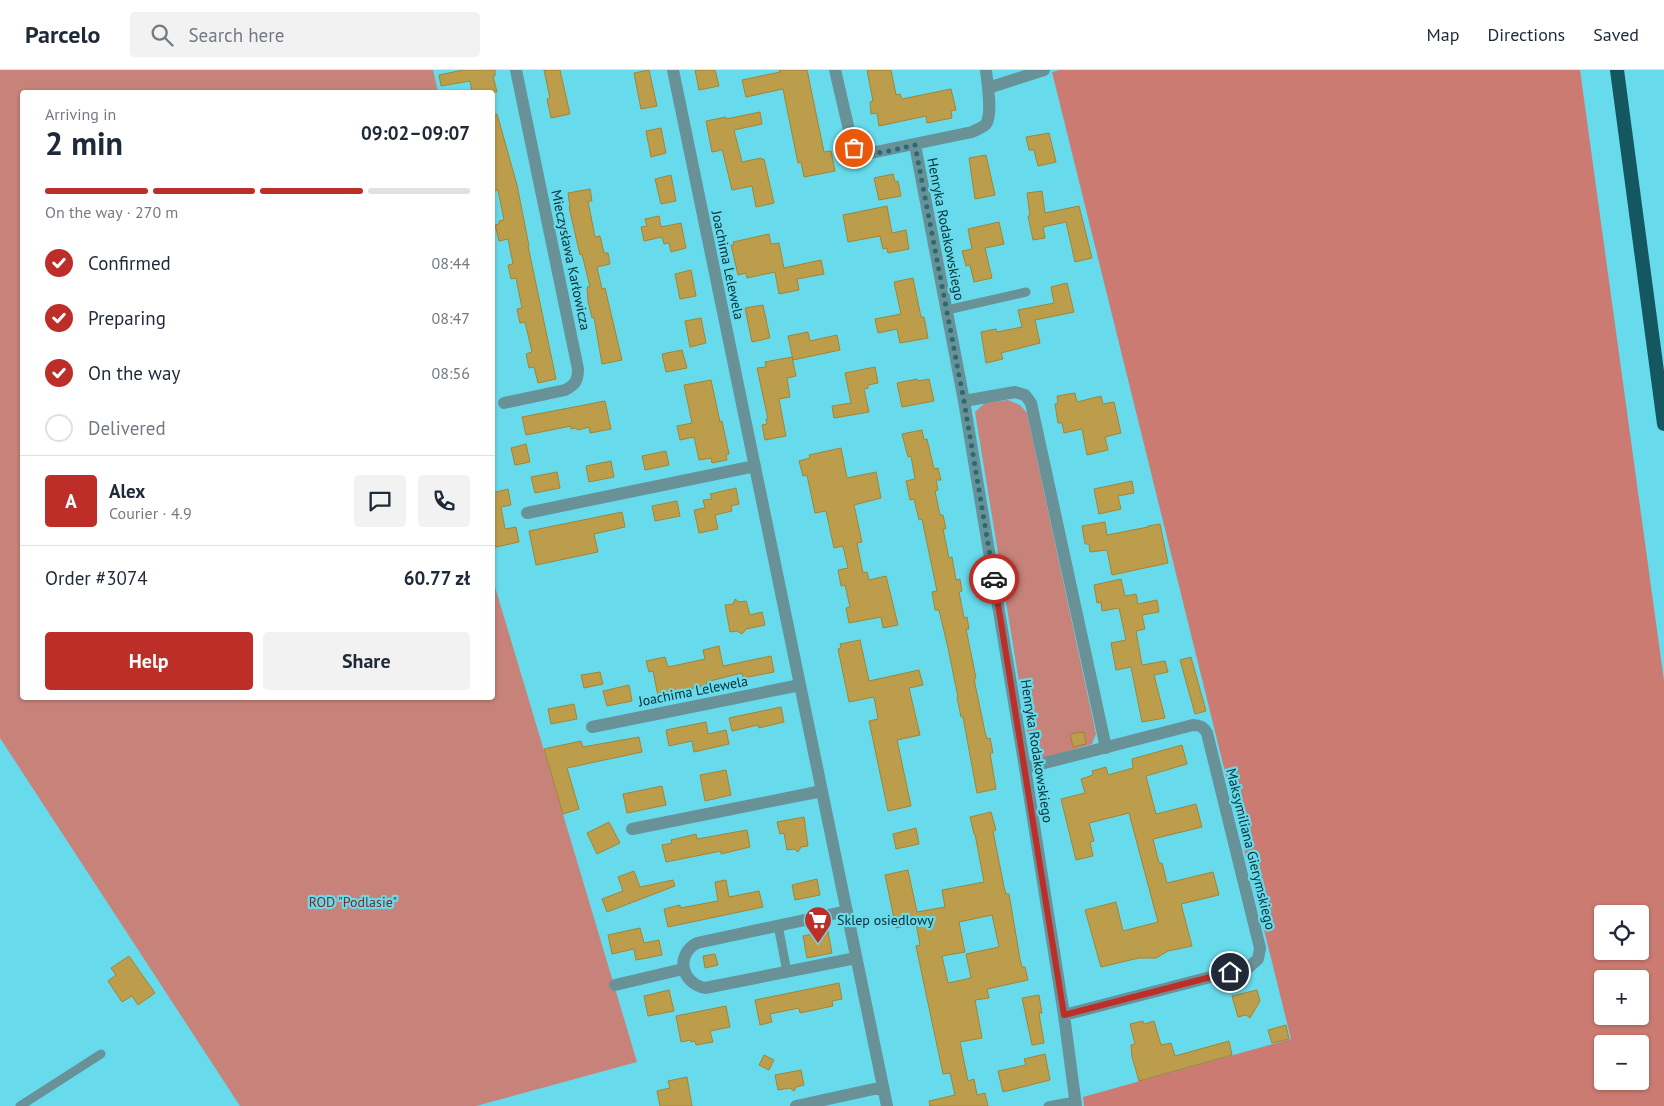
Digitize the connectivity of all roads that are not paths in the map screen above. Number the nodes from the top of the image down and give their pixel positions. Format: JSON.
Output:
{"nodes":[{"id":1,"x":516,"y":70,"type":"edge"},
{"id":2,"x":673,"y":70,"type":"edge"},
{"id":3,"x":836,"y":70,"type":"edge"},
{"id":4,"x":986,"y":70,"type":"edge"},
{"id":5,"x":1044,"y":70,"type":"edge"},
{"id":6,"x":1617,"y":70,"type":"edge"},
{"id":7,"x":988,"y":88,"type":"junction"},
{"id":8,"x":915,"y":145,"type":"junction"},
{"id":9,"x":1026,"y":292,"type":"dead end"},
{"id":10,"x":947,"y":310,"type":"junction"},
{"id":11,"x":964,"y":401,"type":"junction"},
{"id":12,"x":504,"y":403,"type":"dead end"},
{"id":13,"x":1664,"y":424,"type":"edge"},
{"id":14,"x":755,"y":466,"type":"junction"},
{"id":15,"x":527,"y":513,"type":"dead end"},
{"id":16,"x":800,"y":685,"type":"junction"},
{"id":17,"x":592,"y":727,"type":"dead end"},
{"id":18,"x":1106,"y":748,"type":"junction"},
{"id":19,"x":1025,"y":768,"type":"junction"},
{"id":20,"x":822,"y":791,"type":"junction"},
{"id":21,"x":632,"y":830,"type":"dead end"},
{"id":22,"x":847,"y":911,"type":"junction"},
{"id":23,"x":778,"y":926,"type":"junction"},
{"id":24,"x":856,"y":958,"type":"junction"},
{"id":25,"x":683,"y":969,"type":"junction"},
{"id":26,"x":788,"y":972,"type":"junction"},
{"id":27,"x":615,"y":985,"type":"dead end"},
{"id":28,"x":1064,"y":1015,"type":"junction"},
{"id":29,"x":101,"y":1054,"type":"dead end"},
{"id":30,"x":883,"y":1087,"type":"junction"},
{"id":31,"x":1076,"y":1103,"type":"edge"},
{"id":32,"x":20,"y":1106,"type":"edge"},
{"id":33,"x":796,"y":1106,"type":"edge"},
{"id":34,"x":887,"y":1106,"type":"edge"},
{"id":35,"x":1048,"y":1106,"type":"edge"}],
"edges":[{"from":1,"to":12,"type":"street","name":"Mieczysława Karłowicza"},
{"from":2,"to":14,"type":"street","name":"Joachima Lelewela"},
{"from":3,"to":8,"type":"street","name":"Henryka Rodakowskiego"},
{"from":4,"to":7,"type":"street"},
{"from":5,"to":7,"type":"street"},
{"from":6,"to":13,"type":"highway"},
{"from":7,"to":8,"type":"street"},
{"from":8,"to":10,"type":"street","name":"Henryka Rodakowskiego"},
{"from":9,"to":10,"type":"lane"},
{"from":10,"to":11,"type":"street","name":"Henryka Rodakowskiego"},
{"from":11,"to":18,"type":"street"},
{"from":11,"to":19,"type":"street","name":"Henryka Rodakowskiego"},
{"from":14,"to":15,"type":"street"},
{"from":14,"to":16,"type":"street","name":"Joachima Lelewela"},
{"from":16,"to":17,"type":"street","name":"Joachima Lelewela"},
{"from":16,"to":20,"type":"street","name":"Joachima Lelewela"},
{"from":18,"to":19,"type":"street","name":"Maksymiliana Gierymskiego"},
{"from":18,"to":28,"type":"street","name":"Maksymiliana Gierymskiego"},
{"from":19,"to":28,"type":"street","name":"Henryka Rodakowskiego"},
{"from":20,"to":21,"type":"street"},
{"from":20,"to":22,"type":"street","name":"Joachima Lelewela"},
{"from":22,"to":23,"type":"street"},
{"from":22,"to":24,"type":"street","name":"Joachima Lelewela"},
{"from":23,"to":25,"type":"street"},
{"from":23,"to":26,"type":"lane"},
{"from":24,"to":26,"type":"street"},
{"from":24,"to":30,"type":"street","name":"Joachima Lelewela"},
{"from":25,"to":26,"type":"street"},
{"from":25,"to":27,"type":"street"},
{"from":28,"to":31,"type":"street","name":"Henryka Rodakowskiego"},
{"from":29,"to":32,"type":"lane"},
{"from":30,"to":33,"type":"street"},
{"from":30,"to":34,"type":"street","name":"Joachima Lelewela"},
{"from":31,"to":35,"type":"lane"}]}
